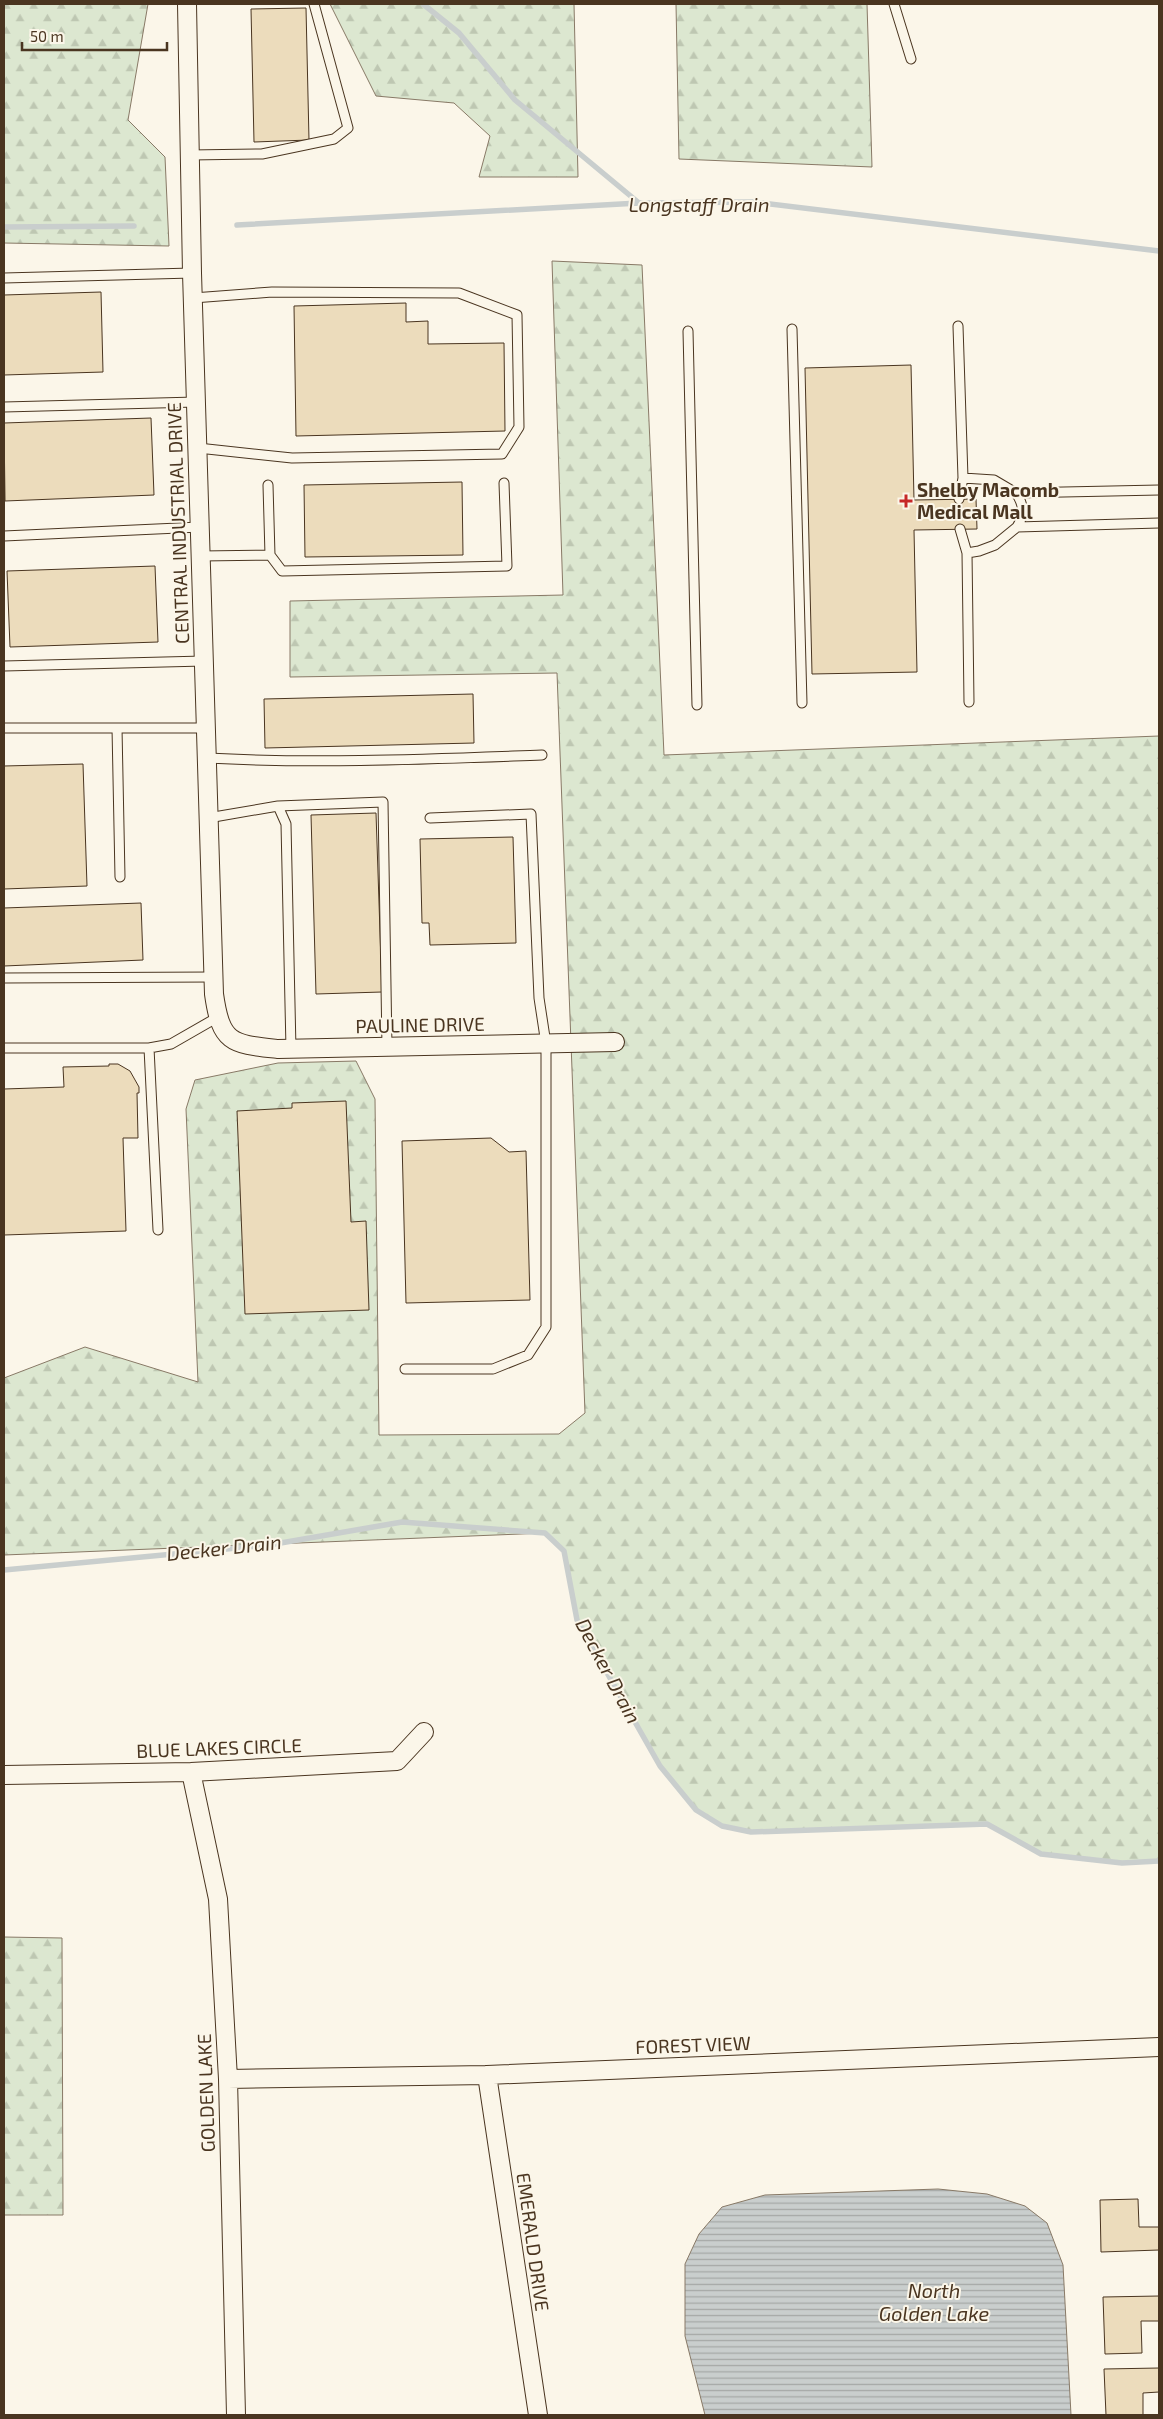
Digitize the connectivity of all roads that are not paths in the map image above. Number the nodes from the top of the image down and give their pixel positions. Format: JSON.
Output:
{"nodes":[{"id":1,"x":187,"y":4,"type":"edge"},
{"id":2,"x":314,"y":4,"type":"edge"},
{"id":3,"x":894,"y":4,"type":"edge"},
{"id":4,"x":911,"y":58,"type":"dead end"},
{"id":5,"x":190,"y":155,"type":"junction"},
{"id":6,"x":192,"y":273,"type":"junction"},
{"id":7,"x":4,"y":278,"type":"edge"},
{"id":8,"x":193,"y":298,"type":"junction"},
{"id":9,"x":958,"y":326,"type":"dead end"},
{"id":10,"x":792,"y":329,"type":"dead end"},
{"id":11,"x":688,"y":331,"type":"dead end"},
{"id":12,"x":196,"y":402,"type":"junction"},
{"id":13,"x":4,"y":407,"type":"edge"},
{"id":14,"x":198,"y":448,"type":"junction"},
{"id":15,"x":963,"y":478,"type":"junction"},
{"id":16,"x":504,"y":484,"type":"dead end"},
{"id":17,"x":268,"y":485,"type":"dead end"},
{"id":18,"x":1159,"y":490,"type":"edge"},
{"id":19,"x":1016,"y":493,"type":"junction"},
{"id":20,"x":959,"y":499,"type":"dead end"},
{"id":21,"x":1159,"y":523,"type":"edge"},
{"id":22,"x":200,"y":527,"type":"junction"},
{"id":23,"x":1016,"y":527,"type":"junction"},
{"id":24,"x":960,"y":529,"type":"dead end"},
{"id":25,"x":4,"y":536,"type":"edge"},
{"id":26,"x":967,"y":553,"type":"junction"},
{"id":27,"x":270,"y":555,"type":"junction"},
{"id":28,"x":201,"y":556,"type":"junction"},
{"id":29,"x":204,"y":662,"type":"junction"},
{"id":30,"x":4,"y":666,"type":"edge"},
{"id":31,"x":969,"y":702,"type":"dead end"},
{"id":32,"x":802,"y":703,"type":"dead end"},
{"id":33,"x":697,"y":705,"type":"dead end"},
{"id":34,"x":4,"y":728,"type":"edge"},
{"id":35,"x":117,"y":728,"type":"junction"},
{"id":36,"x":206,"y":728,"type":"junction"},
{"id":37,"x":542,"y":755,"type":"dead end"},
{"id":38,"x":207,"y":758,"type":"junction"},
{"id":39,"x":278,"y":806,"type":"junction"},
{"id":40,"x":208,"y":818,"type":"junction"},
{"id":41,"x":430,"y":818,"type":"dead end"},
{"id":42,"x":120,"y":877,"type":"dead end"},
{"id":43,"x":213,"y":977,"type":"junction"},
{"id":44,"x":4,"y":978,"type":"edge"},
{"id":45,"x":218,"y":1017,"type":"junction"},
{"id":46,"x":228,"y":1037,"type":"joint"},
{"id":47,"x":615,"y":1042,"type":"dead end"},
{"id":48,"x":546,"y":1044,"type":"junction"},
{"id":49,"x":387,"y":1047,"type":"junction"},
{"id":50,"x":4,"y":1048,"type":"edge"},
{"id":51,"x":149,"y":1048,"type":"junction"},
{"id":52,"x":291,"y":1049,"type":"junction"},
{"id":53,"x":158,"y":1230,"type":"dead end"},
{"id":54,"x":406,"y":1370,"type":"dead end"},
{"id":55,"x":424,"y":1732,"type":"dead end"},
{"id":56,"x":191,"y":1772,"type":"junction"},
{"id":57,"x":4,"y":1775,"type":"edge"},
{"id":58,"x":1159,"y":2047,"type":"edge"},
{"id":59,"x":487,"y":2075,"type":"junction"},
{"id":60,"x":228,"y":2079,"type":"junction"},
{"id":61,"x":236,"y":2415,"type":"edge"},
{"id":62,"x":538,"y":2415,"type":"edge"}],
"edges":[{"from":1,"to":5,"type":"street","name":"CENTRAL INDUSTRIAL DRIVE"},
{"from":2,"to":5,"type":"lane"},
{"from":3,"to":4,"type":"lane"},
{"from":5,"to":6,"type":"street","name":"CENTRAL INDUSTRIAL DRIVE"},
{"from":6,"to":7,"type":"lane"},
{"from":6,"to":8,"type":"street","name":"CENTRAL INDUSTRIAL DRIVE"},
{"from":8,"to":12,"type":"street","name":"CENTRAL INDUSTRIAL DRIVE"},
{"from":8,"to":14,"type":"lane"},
{"from":9,"to":15,"type":"lane"},
{"from":10,"to":32,"type":"lane"},
{"from":11,"to":33,"type":"lane"},
{"from":12,"to":13,"type":"lane"},
{"from":12,"to":14,"type":"street","name":"CENTRAL INDUSTRIAL DRIVE"},
{"from":14,"to":22,"type":"street","name":"CENTRAL INDUSTRIAL DRIVE"},
{"from":15,"to":19,"type":"lane"},
{"from":15,"to":20,"type":"lane"},
{"from":16,"to":27,"type":"lane"},
{"from":17,"to":27,"type":"lane"},
{"from":18,"to":19,"type":"lane"},
{"from":19,"to":23,"type":"lane"},
{"from":21,"to":23,"type":"lane"},
{"from":22,"to":25,"type":"lane"},
{"from":22,"to":28,"type":"street","name":"CENTRAL INDUSTRIAL DRIVE"},
{"from":23,"to":26,"type":"lane"},
{"from":24,"to":26,"type":"lane"},
{"from":26,"to":31,"type":"lane"},
{"from":27,"to":28,"type":"lane"},
{"from":28,"to":29,"type":"street","name":"CENTRAL INDUSTRIAL DRIVE"},
{"from":29,"to":30,"type":"lane"},
{"from":29,"to":36,"type":"street","name":"CENTRAL INDUSTRIAL DRIVE"},
{"from":34,"to":35,"type":"lane"},
{"from":35,"to":36,"type":"lane"},
{"from":35,"to":42,"type":"lane"},
{"from":36,"to":38,"type":"street","name":"CENTRAL INDUSTRIAL DRIVE"},
{"from":37,"to":38,"type":"lane"},
{"from":38,"to":40,"type":"street","name":"CENTRAL INDUSTRIAL DRIVE"},
{"from":39,"to":40,"type":"lane"},
{"from":39,"to":49,"type":"lane"},
{"from":39,"to":52,"type":"lane"},
{"from":40,"to":43,"type":"street","name":"CENTRAL INDUSTRIAL DRIVE"},
{"from":41,"to":48,"type":"lane"},
{"from":43,"to":44,"type":"lane"},
{"from":43,"to":45,"type":"street","name":"CENTRAL INDUSTRIAL DRIVE"},
{"from":45,"to":46,"type":"street","name":"CENTRAL INDUSTRIAL DRIVE"},
{"from":45,"to":51,"type":"lane"},
{"from":46,"to":52,"type":"street","name":"PAULINE DRIVE"},
{"from":47,"to":48,"type":"street","name":"PAULINE DRIVE"},
{"from":48,"to":49,"type":"street","name":"PAULINE DRIVE"},
{"from":48,"to":54,"type":"lane"},
{"from":49,"to":52,"type":"street","name":"PAULINE DRIVE"},
{"from":50,"to":51,"type":"lane"},
{"from":51,"to":53,"type":"lane"},
{"from":55,"to":56,"type":"street","name":"BLUE LAKES CIRCLE"},
{"from":56,"to":57,"type":"street","name":"BLUE LAKES CIRCLE"},
{"from":56,"to":60,"type":"street","name":"GOLDEN LAKE"},
{"from":58,"to":59,"type":"street","name":"FOREST VIEW"},
{"from":59,"to":60,"type":"street","name":"FOREST VIEW"},
{"from":59,"to":62,"type":"street","name":"EMERALD DRIVE"},
{"from":60,"to":61,"type":"street","name":"GOLDEN LAKE"}]}
